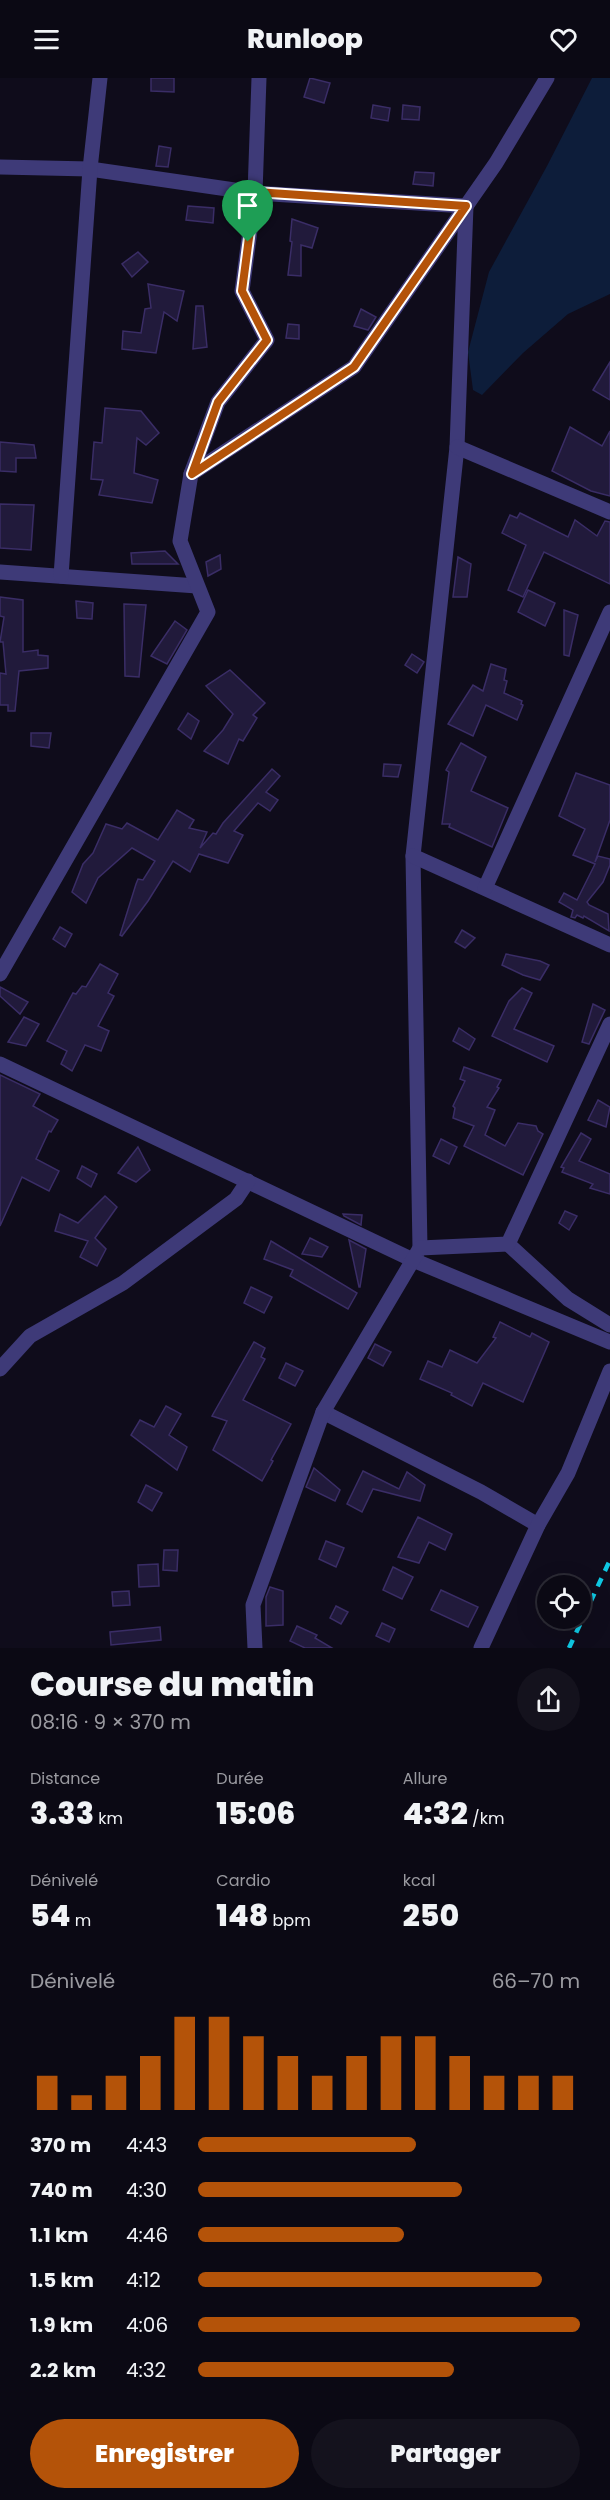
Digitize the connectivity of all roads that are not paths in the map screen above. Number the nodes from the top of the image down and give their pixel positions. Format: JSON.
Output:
{"nodes":[{"id":1,"x":100,"y":78,"type":"edge"},
{"id":2,"x":259,"y":78,"type":"edge"},
{"id":3,"x":547,"y":78,"type":"edge"},
{"id":4,"x":0,"y":167,"type":"edge"},
{"id":5,"x":90,"y":169,"type":"junction"},
{"id":6,"x":255,"y":192,"type":"junction"},
{"id":7,"x":466,"y":206,"type":"junction"},
{"id":8,"x":458,"y":447,"type":"junction"},
{"id":9,"x":192,"y":474,"type":"junction"},
{"id":10,"x":610,"y":512,"type":"edge"},
{"id":11,"x":0,"y":572,"type":"edge"},
{"id":12,"x":61,"y":576,"type":"junction"},
{"id":13,"x":197,"y":586,"type":"junction"},
{"id":14,"x":610,"y":612,"type":"edge"},
{"id":15,"x":413,"y":856,"type":"junction"},
{"id":16,"x":485,"y":888,"type":"junction"},
{"id":17,"x":610,"y":945,"type":"edge"},
{"id":18,"x":0,"y":974,"type":"edge"},
{"id":19,"x":610,"y":1024,"type":"edge"},
{"id":20,"x":0,"y":1064,"type":"edge"},
{"id":21,"x":248,"y":1181,"type":"junction"},
{"id":22,"x":508,"y":1244,"type":"junction"},
{"id":23,"x":417,"y":1254,"type":"junction"},
{"id":24,"x":610,"y":1324,"type":"edge"},
{"id":25,"x":610,"y":1342,"type":"edge"},
{"id":26,"x":0,"y":1369,"type":"edge"},
{"id":27,"x":610,"y":1371,"type":"edge"},
{"id":28,"x":323,"y":1412,"type":"junction"},
{"id":29,"x":538,"y":1526,"type":"junction"},
{"id":30,"x":255,"y":1648,"type":"edge"},
{"id":31,"x":481,"y":1648,"type":"edge"}],
"edges":[{"from":1,"to":5,"type":"street"},
{"from":2,"to":6,"type":"street"},
{"from":3,"to":7,"type":"street"},
{"from":4,"to":5,"type":"street"},
{"from":5,"to":6,"type":"street"},
{"from":5,"to":12,"type":"street"},
{"from":6,"to":7,"type":"street"},
{"from":6,"to":9,"type":"street"},
{"from":7,"to":8,"type":"street"},
{"from":7,"to":9,"type":"street"},
{"from":8,"to":10,"type":"street"},
{"from":8,"to":15,"type":"street"},
{"from":9,"to":13,"type":"street"},
{"from":11,"to":12,"type":"street"},
{"from":12,"to":13,"type":"street"},
{"from":13,"to":18,"type":"street"},
{"from":14,"to":16,"type":"street"},
{"from":15,"to":16,"type":"street"},
{"from":15,"to":23,"type":"street"},
{"from":16,"to":17,"type":"street"},
{"from":19,"to":22,"type":"street"},
{"from":20,"to":21,"type":"street"},
{"from":21,"to":23,"type":"street"},
{"from":21,"to":26,"type":"street"},
{"from":22,"to":23,"type":"street"},
{"from":22,"to":24,"type":"street"},
{"from":23,"to":25,"type":"street"},
{"from":23,"to":28,"type":"street"},
{"from":27,"to":29,"type":"street"},
{"from":28,"to":29,"type":"street"},
{"from":28,"to":30,"type":"street"},
{"from":29,"to":31,"type":"street"}]}
